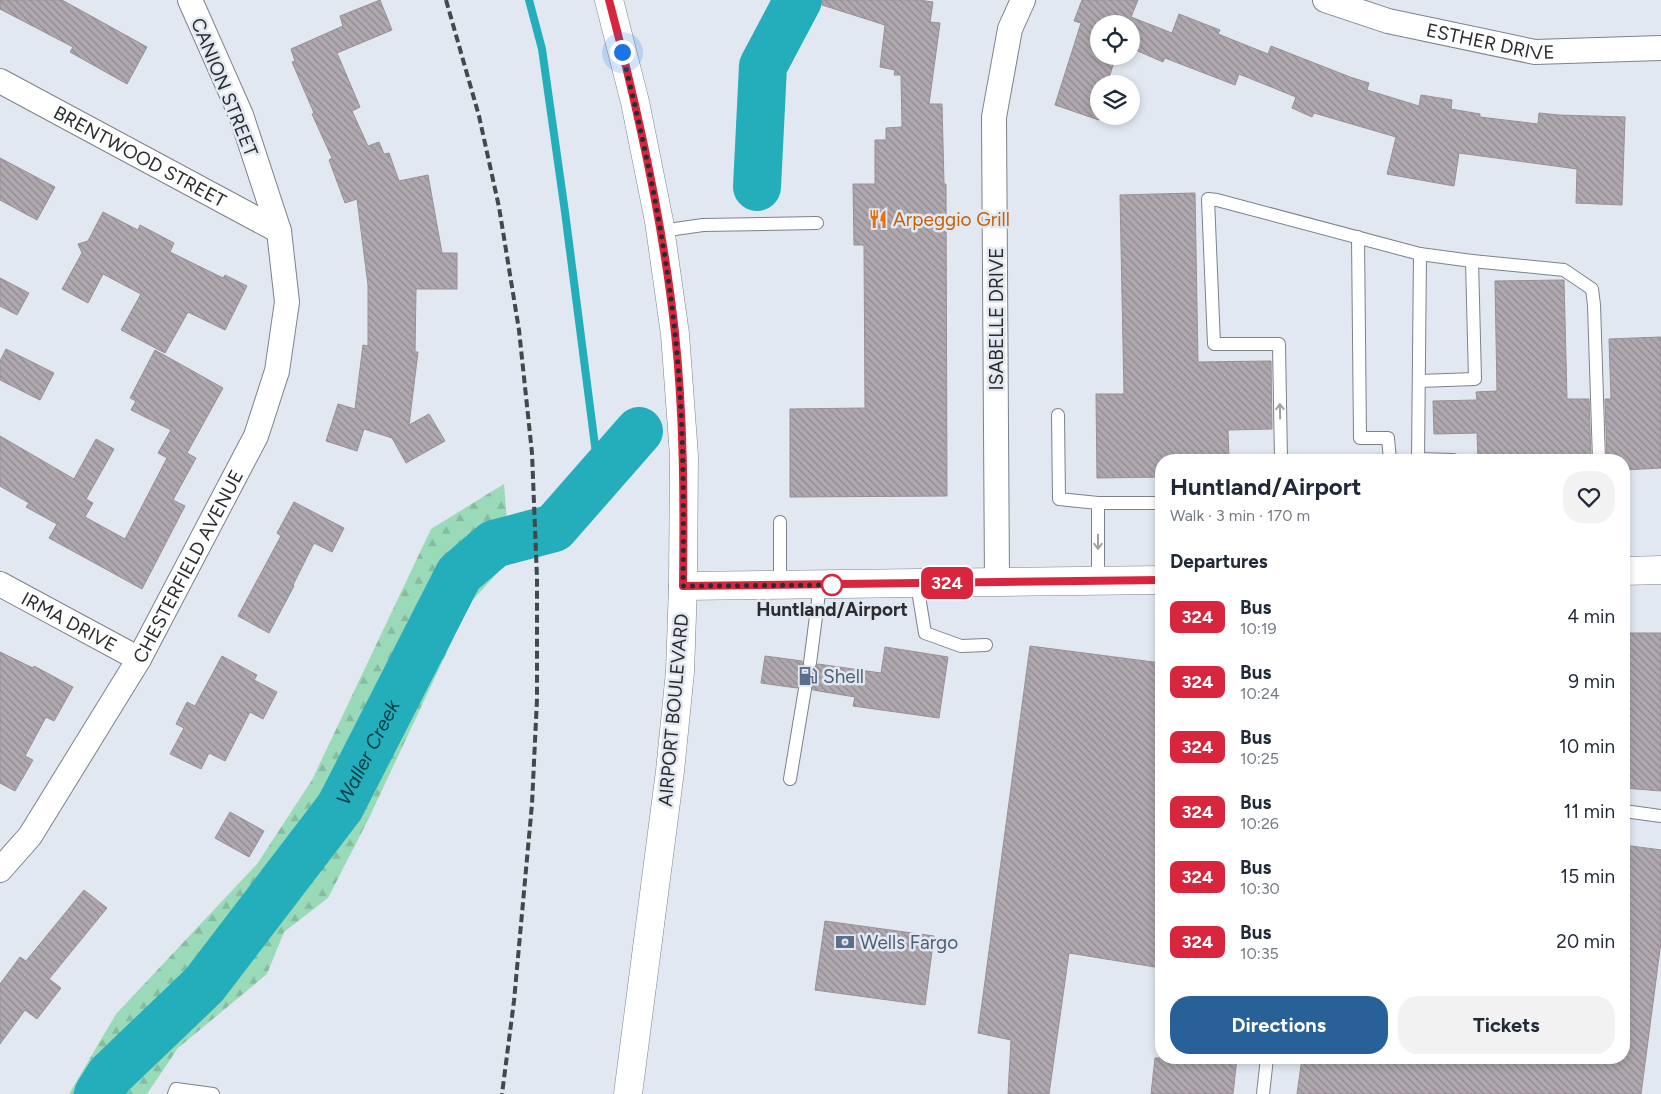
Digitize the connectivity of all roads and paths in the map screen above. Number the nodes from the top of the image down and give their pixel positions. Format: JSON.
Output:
{"nodes":[{"id":1,"x":190,"y":0,"type":"edge"},
{"id":2,"x":609,"y":0,"type":"edge"},
{"id":3,"x":1023,"y":0,"type":"edge"},
{"id":4,"x":1325,"y":0,"type":"edge"},
{"id":5,"x":1661,"y":48,"type":"edge"},
{"id":6,"x":0,"y":81,"type":"edge"},
{"id":7,"x":817,"y":223,"type":"dead end"},
{"id":8,"x":279,"y":231,"type":"junction"},
{"id":9,"x":661,"y":231,"type":"junction"},
{"id":10,"x":1358,"y":237,"type":"junction"},
{"id":11,"x":1420,"y":254,"type":"junction"},
{"id":12,"x":1472,"y":261,"type":"junction"},
{"id":13,"x":1419,"y":381,"type":"junction"},
{"id":14,"x":1058,"y":415,"type":"dead end"},
{"id":15,"x":1281,"y":454,"type":"edge"},
{"id":16,"x":1389,"y":454,"type":"edge"},
{"id":17,"x":1418,"y":454,"type":"edge"},
{"id":18,"x":1599,"y":454,"type":"edge"},
{"id":19,"x":1098,"y":504,"type":"junction"},
{"id":20,"x":1155,"y":504,"type":"edge"},
{"id":21,"x":780,"y":522,"type":"dead end"},
{"id":22,"x":1661,"y":570,"type":"edge"},
{"id":23,"x":1630,"y":571,"type":"edge"},
{"id":24,"x":1155,"y":580,"type":"edge"},
{"id":25,"x":1098,"y":582,"type":"junction"},
{"id":26,"x":997,"y":583,"type":"junction"},
{"id":27,"x":0,"y":584,"type":"edge"},
{"id":28,"x":917,"y":584,"type":"junction"},
{"id":29,"x":820,"y":585,"type":"junction"},
{"id":30,"x":683,"y":586,"type":"junction"},
{"id":31,"x":780,"y":586,"type":"junction"},
{"id":32,"x":986,"y":645,"type":"dead end"},
{"id":33,"x":138,"y":659,"type":"junction"},
{"id":34,"x":810,"y":663,"type":"dead end"},
{"id":35,"x":805,"y":689,"type":"dead end"},
{"id":36,"x":790,"y":779,"type":"dead end"},
{"id":37,"x":1630,"y":812,"type":"edge"},
{"id":38,"x":1661,"y":816,"type":"edge"},
{"id":39,"x":0,"y":870,"type":"edge"},
{"id":40,"x":1267,"y":1064,"type":"edge"},
{"id":41,"x":174,"y":1094,"type":"edge"},
{"id":42,"x":213,"y":1094,"type":"edge"},
{"id":43,"x":628,"y":1094,"type":"edge"},
{"id":44,"x":1263,"y":1094,"type":"edge"}],
"edges":[{"from":1,"to":8,"type":"street","name":"CANION STREET"},
{"from":2,"to":9,"type":"main road","name":"AIRPORT BOULEVARD"},
{"from":3,"to":26,"type":"street","name":"ISABELLE DRIVE"},
{"from":4,"to":5,"type":"street","name":"ESTHER DRIVE"},
{"from":6,"to":8,"type":"street","name":"BRENTWOOD STREET"},
{"from":7,"to":9,"type":"lane"},
{"from":8,"to":33,"type":"street","name":"CHESTERFIELD AVENUE"},
{"from":9,"to":30,"type":"main road","name":"AIRPORT BOULEVARD"},
{"from":10,"to":11,"type":"lane"},
{"from":15,"to":10,"type":"lane","one_way":true},
{"from":10,"to":16,"type":"lane"},
{"from":11,"to":12,"type":"lane"},
{"from":11,"to":13,"type":"lane"},
{"from":12,"to":13,"type":"lane"},
{"from":12,"to":18,"type":"lane"},
{"from":13,"to":17,"type":"lane"},
{"from":14,"to":19,"type":"lane"},
{"from":19,"to":20,"type":"lane"},
{"from":19,"to":25,"type":"lane","one_way":true},
{"from":21,"to":31,"type":"lane"},
{"from":22,"to":23,"type":"main road"},
{"from":24,"to":25,"type":"main road"},
{"from":25,"to":26,"type":"main road"},
{"from":26,"to":28,"type":"main road"},
{"from":27,"to":33,"type":"street","name":"IRMA DRIVE"},
{"from":28,"to":29,"type":"main road"},
{"from":28,"to":32,"type":"lane"},
{"from":29,"to":31,"type":"main road"},
{"from":29,"to":34,"type":"lane"},
{"from":30,"to":31,"type":"main road"},
{"from":30,"to":43,"type":"main road","name":"AIRPORT BOULEVARD"},
{"from":33,"to":39,"type":"street","name":"CHESTERFIELD AVENUE"},
{"from":35,"to":36,"type":"lane"},
{"from":37,"to":38,"type":"lane"},
{"from":40,"to":44,"type":"lane"},
{"from":41,"to":42,"type":"lane"}]}
